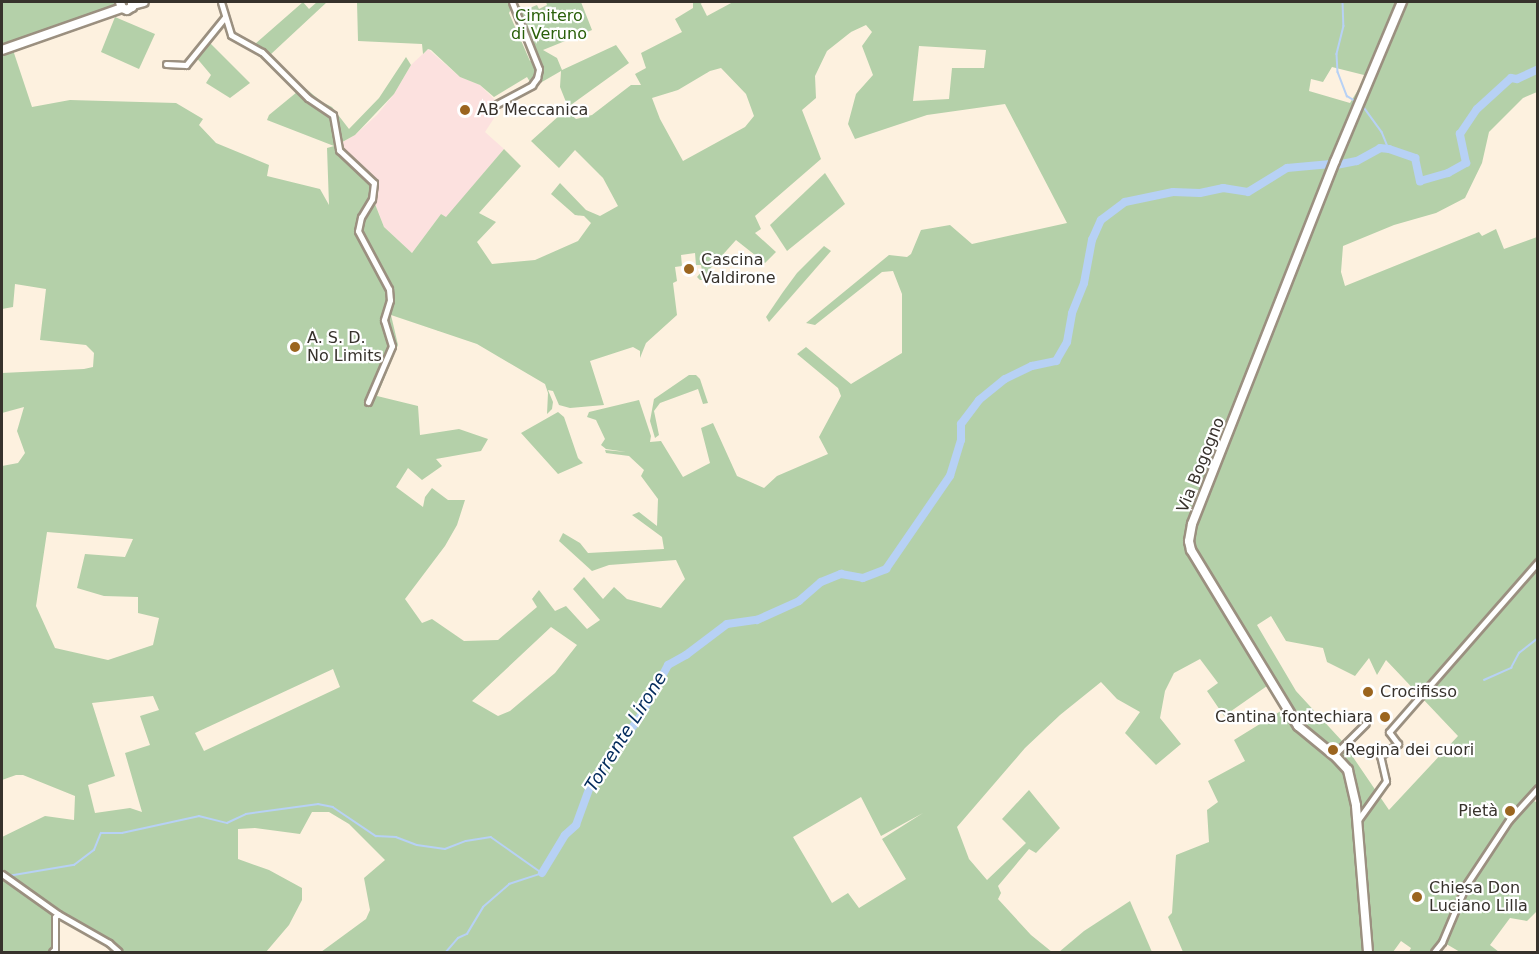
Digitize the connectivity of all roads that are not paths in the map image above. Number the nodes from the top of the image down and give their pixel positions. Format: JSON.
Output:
{"nodes":[{"id":1,"x":144,"y":2,"type":"edge"},
{"id":2,"x":221,"y":2,"type":"edge"},
{"id":3,"x":512,"y":2,"type":"edge"},
{"id":4,"x":1402,"y":2,"type":"edge"},
{"id":5,"x":133,"y":3,"type":"edge"},
{"id":6,"x":121,"y":5,"type":"edge"},
{"id":7,"x":225,"y":17,"type":"junction"},
{"id":8,"x":2,"y":50,"type":"edge"},
{"id":9,"x":166,"y":64,"type":"dead end"},
{"id":10,"x":497,"y":104,"type":"dead end"},
{"id":11,"x":368,"y":402,"type":"dead end"},
{"id":12,"x":1538,"y":562,"type":"edge"},
{"id":13,"x":1366,"y":723,"type":"dead end"},
{"id":14,"x":1334,"y":755,"type":"junction"},
{"id":15,"x":1538,"y":788,"type":"edge"},
{"id":16,"x":1357,"y":821,"type":"junction"},
{"id":17,"x":3,"y":876,"type":"edge"},
{"id":18,"x":58,"y":914,"type":"junction"},
{"id":19,"x":52,"y":952,"type":"edge"},
{"id":20,"x":119,"y":952,"type":"edge"},
{"id":21,"x":1368,"y":952,"type":"edge"},
{"id":22,"x":1434,"y":952,"type":"edge"}],
"edges":[{"from":1,"to":5,"type":"main road"},
{"from":2,"to":7,"type":"street"},
{"from":3,"to":10,"type":"street"},
{"from":4,"to":14,"type":"main road","name":"Via Bogogno"},
{"from":5,"to":6,"type":"main road"},
{"from":6,"to":8,"type":"main road"},
{"from":7,"to":9,"type":"street"},
{"from":7,"to":11,"type":"street"},
{"from":12,"to":16,"type":"street"},
{"from":13,"to":14,"type":"street"},
{"from":14,"to":16,"type":"main road","name":"Via Bogogno"},
{"from":15,"to":22,"type":"street"},
{"from":16,"to":21,"type":"main road","name":"Via Bogogno"},
{"from":17,"to":18,"type":"street"},
{"from":18,"to":19,"type":"street"},
{"from":18,"to":20,"type":"street"}]}
